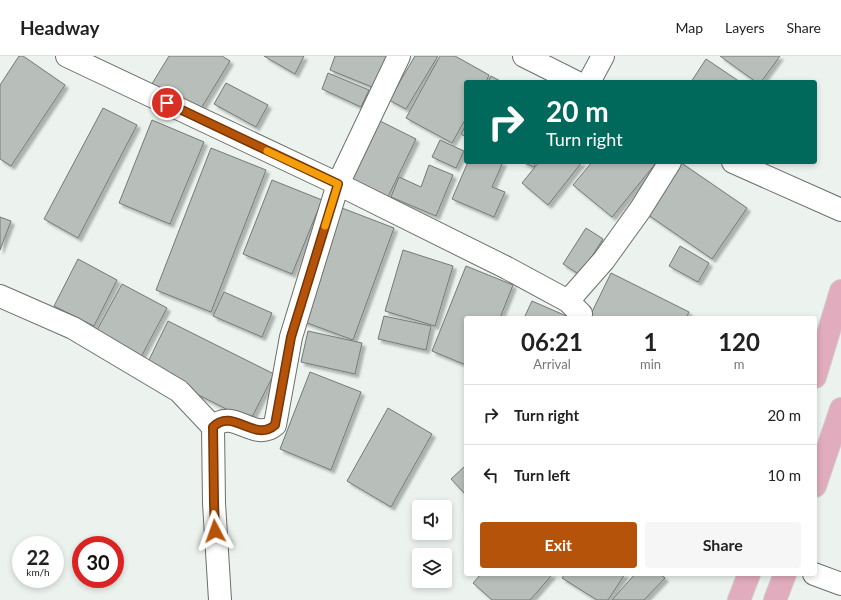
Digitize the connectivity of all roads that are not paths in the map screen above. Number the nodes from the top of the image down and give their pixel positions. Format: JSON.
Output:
{"nodes":[{"id":1,"x":68,"y":56,"type":"edge"},
{"id":2,"x":399,"y":56,"type":"edge"},
{"id":3,"x":524,"y":56,"type":"edge"},
{"id":4,"x":603,"y":56,"type":"edge"},
{"id":5,"x":572,"y":80,"type":"edge"},
{"id":6,"x":590,"y":80,"type":"edge"},
{"id":7,"x":669,"y":164,"type":"edge"},
{"id":8,"x":738,"y":164,"type":"edge"},
{"id":9,"x":338,"y":184,"type":"junction"},
{"id":10,"x":841,"y":210,"type":"edge"},
{"id":11,"x":841,"y":291,"type":"edge"},
{"id":12,"x":0,"y":296,"type":"edge"},
{"id":13,"x":574,"y":309,"type":"edge"},
{"id":14,"x":817,"y":370,"type":"edge"},
{"id":15,"x":841,"y":408,"type":"edge"},
{"id":16,"x":213,"y":427,"type":"junction"},
{"id":17,"x":817,"y":480,"type":"edge"},
{"id":18,"x":817,"y":575,"type":"edge"},
{"id":19,"x":748,"y":576,"type":"edge"},
{"id":20,"x":784,"y":576,"type":"edge"},
{"id":21,"x":841,"y":584,"type":"edge"},
{"id":22,"x":220,"y":600,"type":"edge"},
{"id":23,"x":738,"y":600,"type":"edge"},
{"id":24,"x":775,"y":600,"type":"edge"}],
"edges":[{"from":1,"to":9,"type":"street"},
{"from":2,"to":9,"type":"street"},
{"from":3,"to":5,"type":"street"},
{"from":4,"to":6,"type":"street"},
{"from":7,"to":13,"type":"street"},
{"from":8,"to":10,"type":"street"},
{"from":9,"to":13,"type":"street"},
{"from":9,"to":16,"type":"street"},
{"from":11,"to":14,"type":"main road"},
{"from":12,"to":16,"type":"street"},
{"from":15,"to":17,"type":"main road"},
{"from":16,"to":22,"type":"street"},
{"from":18,"to":21,"type":"street"},
{"from":19,"to":23,"type":"main road"},
{"from":20,"to":24,"type":"main road"}]}
